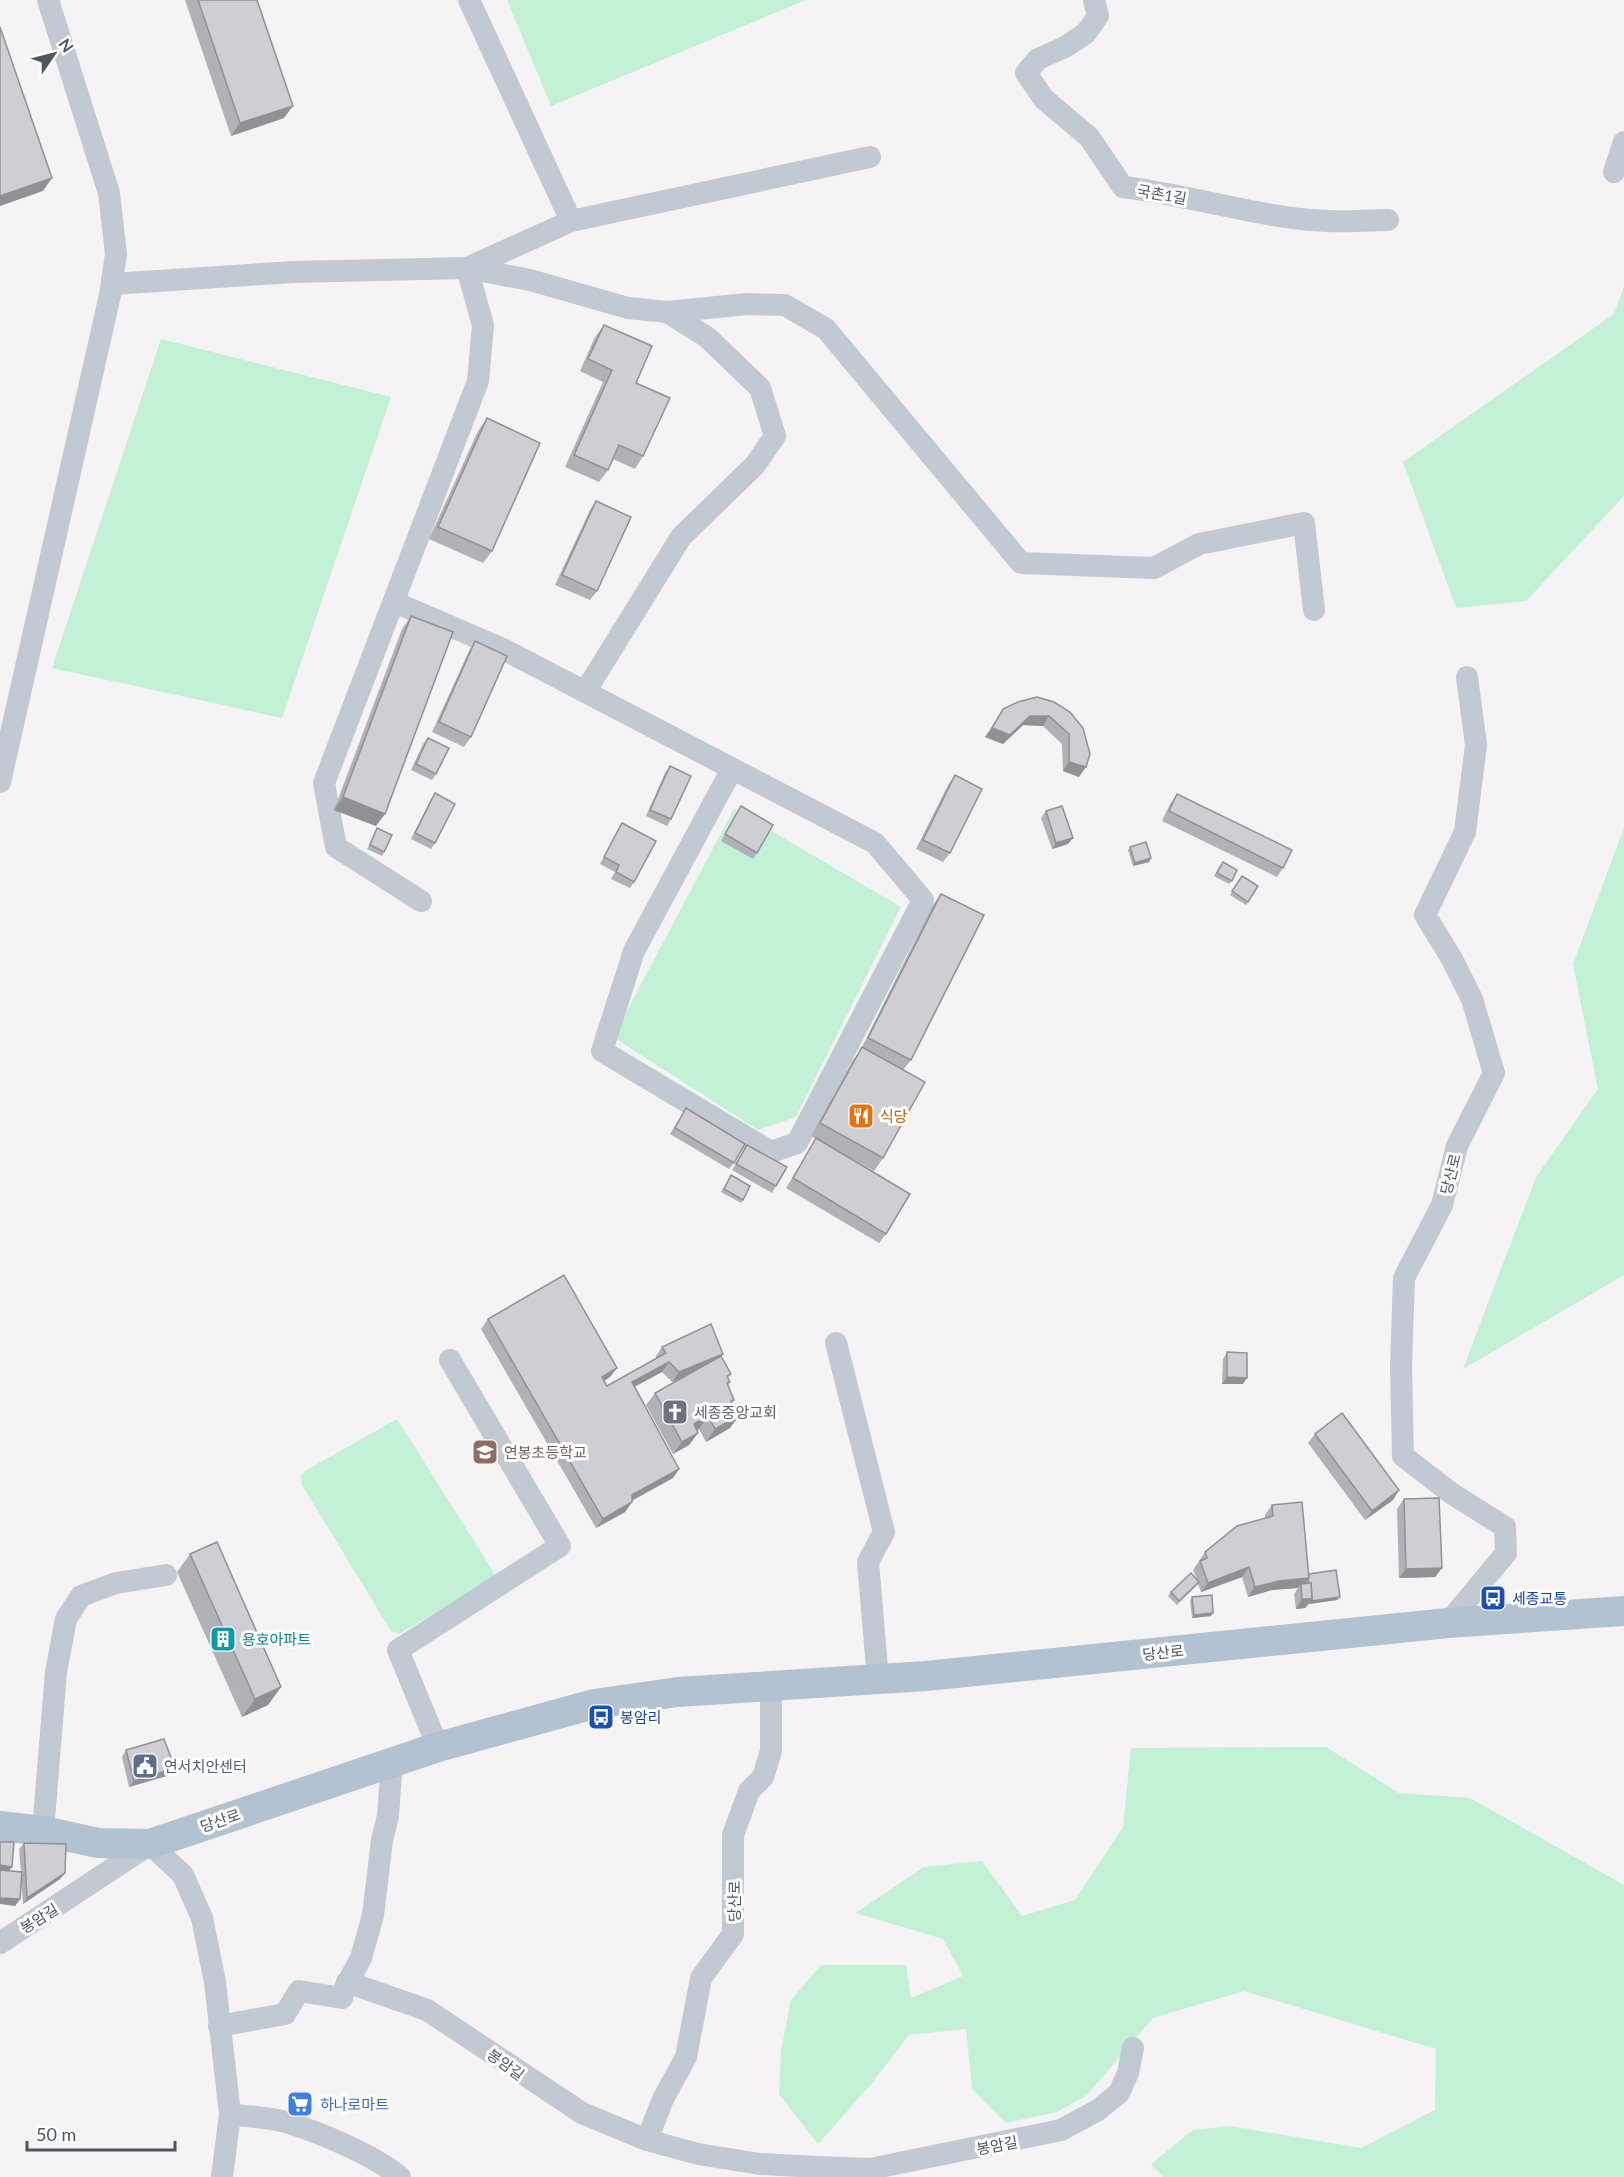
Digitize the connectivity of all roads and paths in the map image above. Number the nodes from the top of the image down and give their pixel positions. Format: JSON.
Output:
{"nodes":[{"id":1,"x":48,"y":0,"type":"edge"},
{"id":2,"x":469,"y":0,"type":"edge"},
{"id":3,"x":1094,"y":0,"type":"edge"},
{"id":4,"x":1624,"y":142,"type":"edge"},
{"id":5,"x":870,"y":157,"type":"dead end"},
{"id":6,"x":1614,"y":172,"type":"dead end"},
{"id":7,"x":1388,"y":219,"type":"dead end"},
{"id":8,"x":571,"y":221,"type":"junction"},
{"id":9,"x":467,"y":268,"type":"junction"},
{"id":10,"x":112,"y":284,"type":"junction"},
{"id":11,"x":667,"y":312,"type":"junction"},
{"id":12,"x":394,"y":602,"type":"junction"},
{"id":13,"x":1314,"y":610,"type":"dead end"},
{"id":14,"x":1467,"y":676,"type":"dead end"},
{"id":15,"x":585,"y":692,"type":"junction"},
{"id":16,"x":732,"y":769,"type":"junction"},
{"id":17,"x":0,"y":782,"type":"edge"},
{"id":18,"x":421,"y":901,"type":"dead end"},
{"id":19,"x":836,"y":1343,"type":"dead end"},
{"id":20,"x":450,"y":1360,"type":"dead end"},
{"id":21,"x":166,"y":1575,"type":"dead end"},
{"id":22,"x":1624,"y":1611,"type":"edge"},
{"id":23,"x":1448,"y":1623,"type":"junction"},
{"id":24,"x":879,"y":1680,"type":"junction"},
{"id":25,"x":771,"y":1686,"type":"junction"},
{"id":26,"x":438,"y":1747,"type":"junction"},
{"id":27,"x":392,"y":1761,"type":"junction"},
{"id":28,"x":0,"y":1826,"type":"edge"},
{"id":29,"x":43,"y":1831,"type":"junction"},
{"id":30,"x":150,"y":1844,"type":"junction"},
{"id":31,"x":0,"y":1943,"type":"edge"},
{"id":32,"x":348,"y":1982,"type":"junction"},
{"id":33,"x":219,"y":2026,"type":"junction"},
{"id":34,"x":1133,"y":2048,"type":"dead end"},
{"id":35,"x":230,"y":2114,"type":"junction"},
{"id":36,"x":647,"y":2140,"type":"junction"},
{"id":37,"x":820,"y":2172,"type":"edge"},
{"id":38,"x":222,"y":2177,"type":"edge"},
{"id":39,"x":400,"y":2177,"type":"edge"}],
"edges":[{"from":1,"to":10,"type":"street"},
{"from":2,"to":8,"type":"street"},
{"from":3,"to":7,"type":"street","name":"국촌1길"},
{"from":4,"to":6,"type":"street"},
{"from":5,"to":8,"type":"street"},
{"from":8,"to":9,"type":"street"},
{"from":9,"to":10,"type":"street"},
{"from":9,"to":11,"type":"street"},
{"from":9,"to":12,"type":"street"},
{"from":10,"to":17,"type":"street"},
{"from":11,"to":13,"type":"street"},
{"from":11,"to":15,"type":"street"},
{"from":12,"to":15,"type":"street"},
{"from":12,"to":18,"type":"street"},
{"from":14,"to":23,"type":"street","name":"당산로"},
{"from":15,"to":16,"type":"street"},
{"from":16,"to":16,"type":"street"},
{"from":19,"to":24,"type":"street"},
{"from":20,"to":26,"type":"street"},
{"from":21,"to":29,"type":"street"},
{"from":22,"to":23,"type":"main road","name":"당산로"},
{"from":23,"to":24,"type":"main road","name":"당산로"},
{"from":24,"to":25,"type":"main road","name":"당산로"},
{"from":25,"to":26,"type":"main road","name":"당산로"},
{"from":25,"to":36,"type":"street","name":"당산로"},
{"from":26,"to":27,"type":"main road","name":"당산로"},
{"from":27,"to":30,"type":"main road","name":"당산로"},
{"from":27,"to":32,"type":"street"},
{"from":28,"to":29,"type":"main road","name":"당산로"},
{"from":29,"to":30,"type":"main road","name":"당산로"},
{"from":30,"to":31,"type":"street","name":"봉암길"},
{"from":30,"to":33,"type":"street"},
{"from":32,"to":33,"type":"street"},
{"from":32,"to":36,"type":"street","name":"봉암길"},
{"from":33,"to":35,"type":"street"},
{"from":34,"to":37,"type":"street","name":"봉암길"},
{"from":35,"to":38,"type":"street"},
{"from":35,"to":39,"type":"street"},
{"from":36,"to":37,"type":"street","name":"봉암길"}]}
